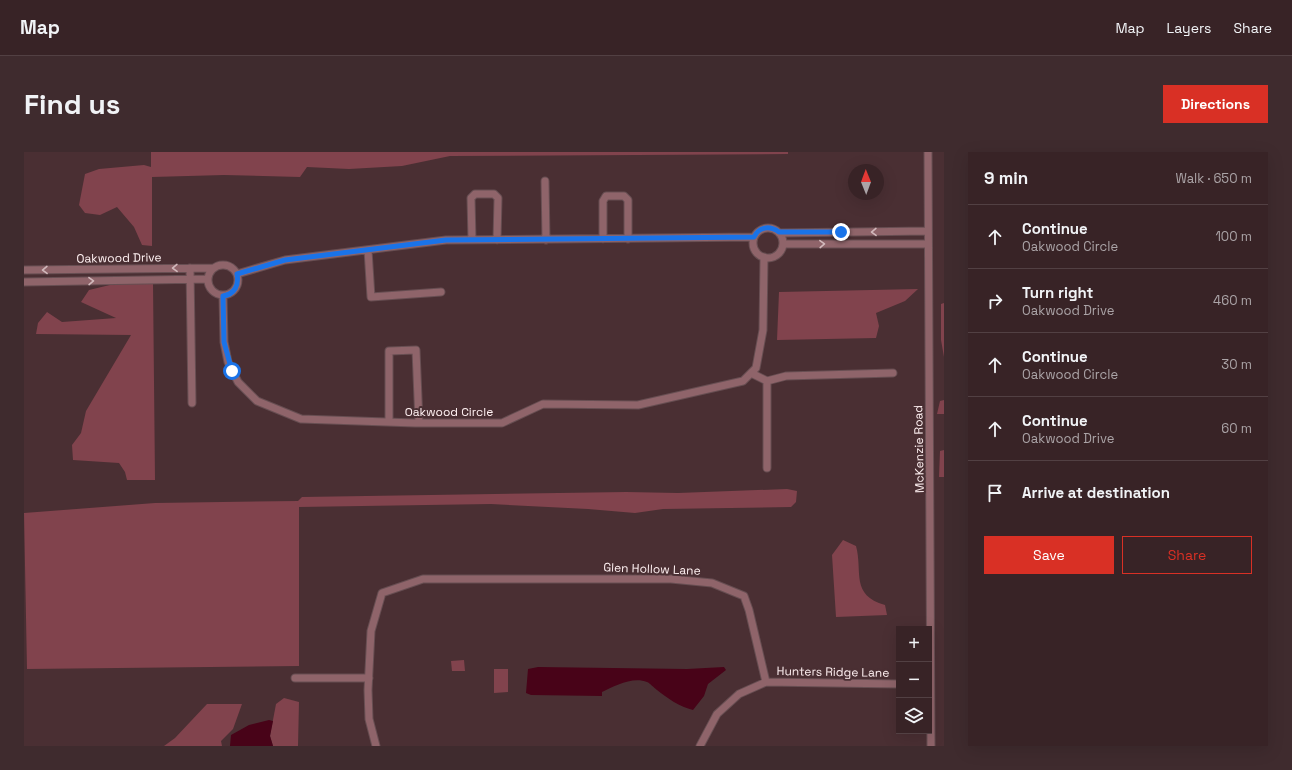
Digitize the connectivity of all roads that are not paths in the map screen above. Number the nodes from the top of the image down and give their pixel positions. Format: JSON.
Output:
{"nodes":[{"id":1,"x":928,"y":152,"type":"edge"},
{"id":2,"x":545,"y":181,"type":"dead end"},
{"id":3,"x":928,"y":231,"type":"junction"},
{"id":4,"x":779,"y":232,"type":"junction"},
{"id":5,"x":754,"y":237,"type":"junction"},
{"id":6,"x":603,"y":239,"type":"junction"},
{"id":7,"x":628,"y":239,"type":"junction"},
{"id":8,"x":472,"y":240,"type":"junction"},
{"id":9,"x":497,"y":240,"type":"junction"},
{"id":10,"x":546,"y":240,"type":"junction"},
{"id":11,"x":783,"y":244,"type":"junction"},
{"id":12,"x":928,"y":244,"type":"junction"},
{"id":13,"x":368,"y":250,"type":"junction"},
{"id":14,"x":764,"y":257,"type":"junction"},
{"id":15,"x":190,"y":268,"type":"junction"},
{"id":16,"x":214,"y":268,"type":"junction"},
{"id":17,"x":24,"y":270,"type":"edge"},
{"id":18,"x":237,"y":274,"type":"junction"},
{"id":19,"x":207,"y":279,"type":"junction"},
{"id":20,"x":190,"y":280,"type":"junction"},
{"id":21,"x":24,"y":282,"type":"edge"},
{"id":22,"x":441,"y":292,"type":"dead end"},
{"id":23,"x":223,"y":296,"type":"junction"},
{"id":24,"x":751,"y":373,"type":"junction"},
{"id":25,"x":893,"y":373,"type":"dead end"},
{"id":26,"x":767,"y":380,"type":"junction"},
{"id":27,"x":192,"y":402,"type":"dead end"},
{"id":28,"x":389,"y":422,"type":"junction"},
{"id":29,"x":419,"y":423,"type":"junction"},
{"id":30,"x":767,"y":468,"type":"dead end"},
{"id":31,"x":930,"y":662,"type":"edge"},
{"id":32,"x":295,"y":678,"type":"dead end"},
{"id":33,"x":369,"y":678,"type":"junction"},
{"id":34,"x":766,"y":682,"type":"junction"},
{"id":35,"x":896,"y":684,"type":"edge"},
{"id":36,"x":930,"y":698,"type":"edge"},
{"id":37,"x":376,"y":746,"type":"edge"},
{"id":38,"x":700,"y":746,"type":"edge"},
{"id":39,"x":931,"y":746,"type":"edge"}],
"edges":[{"from":1,"to":3,"type":"street","name":"McKenzie Road"},
{"from":2,"to":10,"type":"street"},
{"from":3,"to":4,"type":"street","one_way":true},
{"from":3,"to":12,"type":"street","name":"McKenzie Road"},
{"from":4,"to":5,"type":"street"},
{"from":4,"to":11,"type":"street"},
{"from":5,"to":7,"type":"street"},
{"from":5,"to":14,"type":"street"},
{"from":6,"to":7,"type":"street"},
{"from":6,"to":7,"type":"street"},
{"from":6,"to":10,"type":"street"},
{"from":8,"to":9,"type":"street"},
{"from":8,"to":9,"type":"street"},
{"from":8,"to":13,"type":"street"},
{"from":9,"to":10,"type":"street"},
{"from":11,"to":12,"type":"street","one_way":true},
{"from":11,"to":14,"type":"street"},
{"from":12,"to":31,"type":"street","name":"McKenzie Road"},
{"from":13,"to":18,"type":"street"},
{"from":13,"to":22,"type":"street"},
{"from":14,"to":24,"type":"street"},
{"from":15,"to":16,"type":"street","name":"Oakwood Drive"},
{"from":15,"to":17,"type":"street","name":"Oakwood Drive","one_way":true},
{"from":15,"to":20,"type":"street"},
{"from":16,"to":18,"type":"street"},
{"from":16,"to":19,"type":"street"},
{"from":18,"to":23,"type":"street"},
{"from":19,"to":20,"type":"street","name":"Oakwood Drive"},
{"from":19,"to":23,"type":"street"},
{"from":21,"to":20,"type":"street","name":"Oakwood Drive","one_way":true},
{"from":20,"to":27,"type":"street"},
{"from":23,"to":28,"type":"street","name":"Oakwood Circle"},
{"from":24,"to":26,"type":"street"},
{"from":24,"to":29,"type":"street","name":"Oakwood Circle"},
{"from":25,"to":26,"type":"street"},
{"from":26,"to":30,"type":"street"},
{"from":28,"to":29,"type":"street","name":"Oakwood Circle"},
{"from":28,"to":29,"type":"street"},
{"from":32,"to":33,"type":"street"},
{"from":33,"to":34,"type":"street","name":"Glen Hollow Lane"},
{"from":33,"to":37,"type":"street"},
{"from":34,"to":35,"type":"street","name":"Hunters Ridge Lane"},
{"from":34,"to":38,"type":"street","name":"Hunters Ridge Lane"},
{"from":36,"to":39,"type":"street","name":"McKenzie Road"}]}
